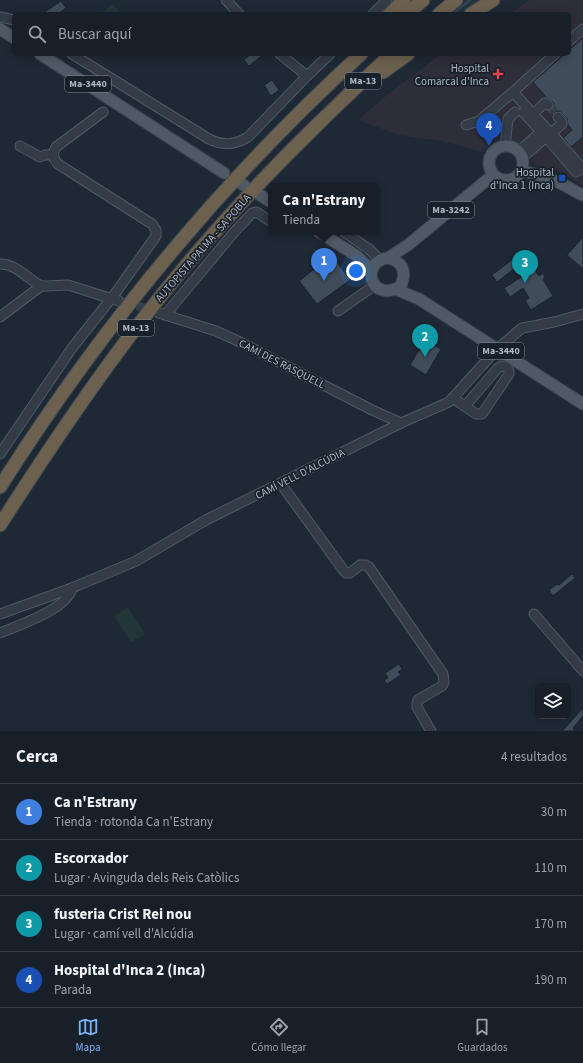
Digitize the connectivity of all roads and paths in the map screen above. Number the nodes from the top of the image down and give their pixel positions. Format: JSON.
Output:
{"nodes":[{"id":1,"x":226,"y":0,"type":"edge"},
{"id":2,"x":387,"y":0,"type":"edge"},
{"id":3,"x":404,"y":0,"type":"edge"},
{"id":4,"x":423,"y":0,"type":"edge"},
{"id":5,"x":456,"y":0,"type":"edge"},
{"id":6,"x":493,"y":0,"type":"edge"},
{"id":7,"x":237,"y":12,"type":"edge"},
{"id":8,"x":375,"y":12,"type":"edge"},
{"id":9,"x":392,"y":12,"type":"edge"},
{"id":10,"x":409,"y":12,"type":"edge"},
{"id":11,"x":441,"y":12,"type":"edge"},
{"id":12,"x":474,"y":12,"type":"edge"},
{"id":13,"x":0,"y":17,"type":"edge"},
{"id":14,"x":12,"y":20,"type":"edge"},
{"id":15,"x":0,"y":29,"type":"edge"},
{"id":16,"x":583,"y":29,"type":"edge"},
{"id":17,"x":12,"y":37,"type":"edge"},
{"id":18,"x":571,"y":39,"type":"edge"},
{"id":19,"x":43,"y":56,"type":"edge"},
{"id":20,"x":75,"y":56,"type":"edge"},
{"id":21,"x":282,"y":56,"type":"edge"},
{"id":22,"x":328,"y":56,"type":"edge"},
{"id":23,"x":350,"y":56,"type":"edge"},
{"id":24,"x":359,"y":56,"type":"edge"},
{"id":25,"x":390,"y":56,"type":"edge"},
{"id":26,"x":405,"y":56,"type":"edge"},
{"id":27,"x":553,"y":56,"type":"edge"},
{"id":28,"x":307,"y":76,"type":"junction"},
{"id":29,"x":332,"y":81,"type":"junction"},
{"id":30,"x":511,"y":94,"type":"junction"},
{"id":31,"x":548,"y":105,"type":"dead end"},
{"id":32,"x":334,"y":108,"type":"junction"},
{"id":33,"x":103,"y":112,"type":"dead end"},
{"id":34,"x":515,"y":112,"type":"dead end"},
{"id":35,"x":532,"y":114,"type":"junction"},
{"id":36,"x":558,"y":117,"type":"dead end"},
{"id":37,"x":466,"y":125,"type":"dead end"},
{"id":38,"x":545,"y":132,"type":"junction"},
{"id":39,"x":20,"y":146,"type":"dead end"},
{"id":40,"x":505,"y":146,"type":"junction"},
{"id":41,"x":521,"y":154,"type":"junction"},
{"id":42,"x":54,"y":155,"type":"junction"},
{"id":43,"x":582,"y":168,"type":"edge"},
{"id":44,"x":522,"y":171,"type":"junction"},
{"id":45,"x":224,"y":172,"type":"dead end"},
{"id":46,"x":493,"y":175,"type":"junction"},
{"id":47,"x":260,"y":195,"type":"dead end"},
{"id":48,"x":581,"y":195,"type":"edge"},
{"id":49,"x":268,"y":200,"type":"edge"},
{"id":50,"x":268,"y":220,"type":"edge"},
{"id":51,"x":324,"y":235,"type":"edge"},
{"id":52,"x":348,"y":235,"type":"edge"},
{"id":53,"x":408,"y":244,"type":"junction"},
{"id":54,"x":379,"y":263,"type":"junction"},
{"id":55,"x":0,"y":264,"type":"edge"},
{"id":56,"x":402,"y":266,"type":"junction"},
{"id":57,"x":375,"y":285,"type":"junction"},
{"id":58,"x":399,"y":285,"type":"junction"},
{"id":59,"x":41,"y":286,"type":"junction"},
{"id":60,"x":115,"y":299,"type":"junction"},
{"id":61,"x":338,"y":311,"type":"dead end"},
{"id":62,"x":583,"y":314,"type":"edge"},
{"id":63,"x":0,"y":317,"type":"edge"},
{"id":64,"x":497,"y":349,"type":"junction"},
{"id":65,"x":453,"y":398,"type":"junction"},
{"id":66,"x":583,"y":404,"type":"edge"},
{"id":67,"x":465,"y":406,"type":"junction"},
{"id":68,"x":400,"y":423,"type":"junction"},
{"id":69,"x":0,"y":454,"type":"edge"},
{"id":70,"x":282,"y":483,"type":"junction"},
{"id":71,"x":0,"y":487,"type":"edge"},
{"id":72,"x":0,"y":525,"type":"edge"},
{"id":73,"x":72,"y":588,"type":"junction"},
{"id":74,"x":0,"y":614,"type":"edge"},
{"id":75,"x":534,"y":614,"type":"dead end"},
{"id":76,"x":0,"y":633,"type":"edge"},
{"id":77,"x":583,"y":671,"type":"edge"},
{"id":78,"x":431,"y":731,"type":"edge"}],
"edges":[{"from":1,"to":7,"type":"street"},
{"from":2,"to":8,"type":"street"},
{"from":3,"to":9,"type":"highway"},
{"from":4,"to":10,"type":"highway"},
{"from":5,"to":11,"type":"highway"},
{"from":6,"to":12,"type":"highway"},
{"from":13,"to":14,"type":"street"},
{"from":15,"to":17,"type":"main road"},
{"from":16,"to":18,"type":"street"},
{"from":19,"to":45,"type":"main road","number":"Ma-3440"},
{"from":20,"to":28,"type":"street"},
{"from":21,"to":28,"type":"street"},
{"from":22,"to":28,"type":"street"},
{"from":23,"to":29,"type":"highway"},
{"from":24,"to":29,"type":"highway","name":"AUTOPISTA PALMA - SA POBLA","number":"Ma-13"},
{"from":25,"to":32,"type":"highway","name":"AUTOPISTA PALMA - SA POBLA","number":"Ma-13"},
{"from":26,"to":32,"type":"highway"},
{"from":27,"to":30,"type":"street"},
{"from":29,"to":71,"type":"highway","name":"AUTOPISTA PALMA - SA POBLA","number":"Ma-13"},
{"from":30,"to":35,"type":"street"},
{"from":30,"to":37,"type":"street"},
{"from":30,"to":38,"type":"street"},
{"from":31,"to":35,"type":"street"},
{"from":32,"to":72,"type":"highway","name":"AUTOPISTA PALMA - SA POBLA","number":"Ma-13"},
{"from":33,"to":42,"type":"street"},
{"from":34,"to":40,"type":"street"},
{"from":35,"to":38,"type":"street"},
{"from":36,"to":38,"type":"street"},
{"from":38,"to":41,"type":"street"},
{"from":38,"to":43,"type":"street"},
{"from":39,"to":42,"type":"street"},
{"from":40,"to":41,"type":"main road"},
{"from":40,"to":46,"type":"main road"},
{"from":41,"to":44,"type":"main road"},
{"from":42,"to":60,"type":"street"},
{"from":44,"to":46,"type":"main road"},
{"from":44,"to":48,"type":"main road"},
{"from":46,"to":53,"type":"main road","number":"Ma-3242"},
{"from":47,"to":49,"type":"main road"},
{"from":50,"to":68,"type":"street","name":"CAMÍ DES RASQUELL"},
{"from":51,"to":54,"type":"main road"},
{"from":52,"to":54,"type":"street"},
{"from":53,"to":54,"type":"main road","number":"Ma-3242"},
{"from":53,"to":56,"type":"main road"},
{"from":54,"to":56,"type":"main road"},
{"from":54,"to":57,"type":"main road"},
{"from":55,"to":59,"type":"street"},
{"from":56,"to":58,"type":"main road"},
{"from":57,"to":58,"type":"main road"},
{"from":57,"to":61,"type":"street"},
{"from":58,"to":64,"type":"main road","number":"Ma-3440"},
{"from":59,"to":60,"type":"street"},
{"from":59,"to":63,"type":"street"},
{"from":60,"to":69,"type":"street"},
{"from":62,"to":64,"type":"street","name":"CAMÍ VELL D'ALCÚDIA"},
{"from":64,"to":65,"type":"street","name":"CAMÍ VELL D'ALCÚDIA"},
{"from":64,"to":66,"type":"main road","number":"Ma-3440"},
{"from":65,"to":67,"type":"street"},
{"from":65,"to":68,"type":"street","name":"CAMÍ VELL D'ALCÚDIA"},
{"from":67,"to":67,"type":"street"},
{"from":68,"to":70,"type":"street","name":"CAMÍ VELL D'ALCÚDIA"},
{"from":70,"to":73,"type":"street","name":"CAMÍ VELL D'ALCÚDIA"},
{"from":70,"to":78,"type":"street"},
{"from":73,"to":74,"type":"street","name":"CAMÍ VELL D'ALCÚDIA"},
{"from":73,"to":76,"type":"street"},
{"from":75,"to":77,"type":"street"}]}
